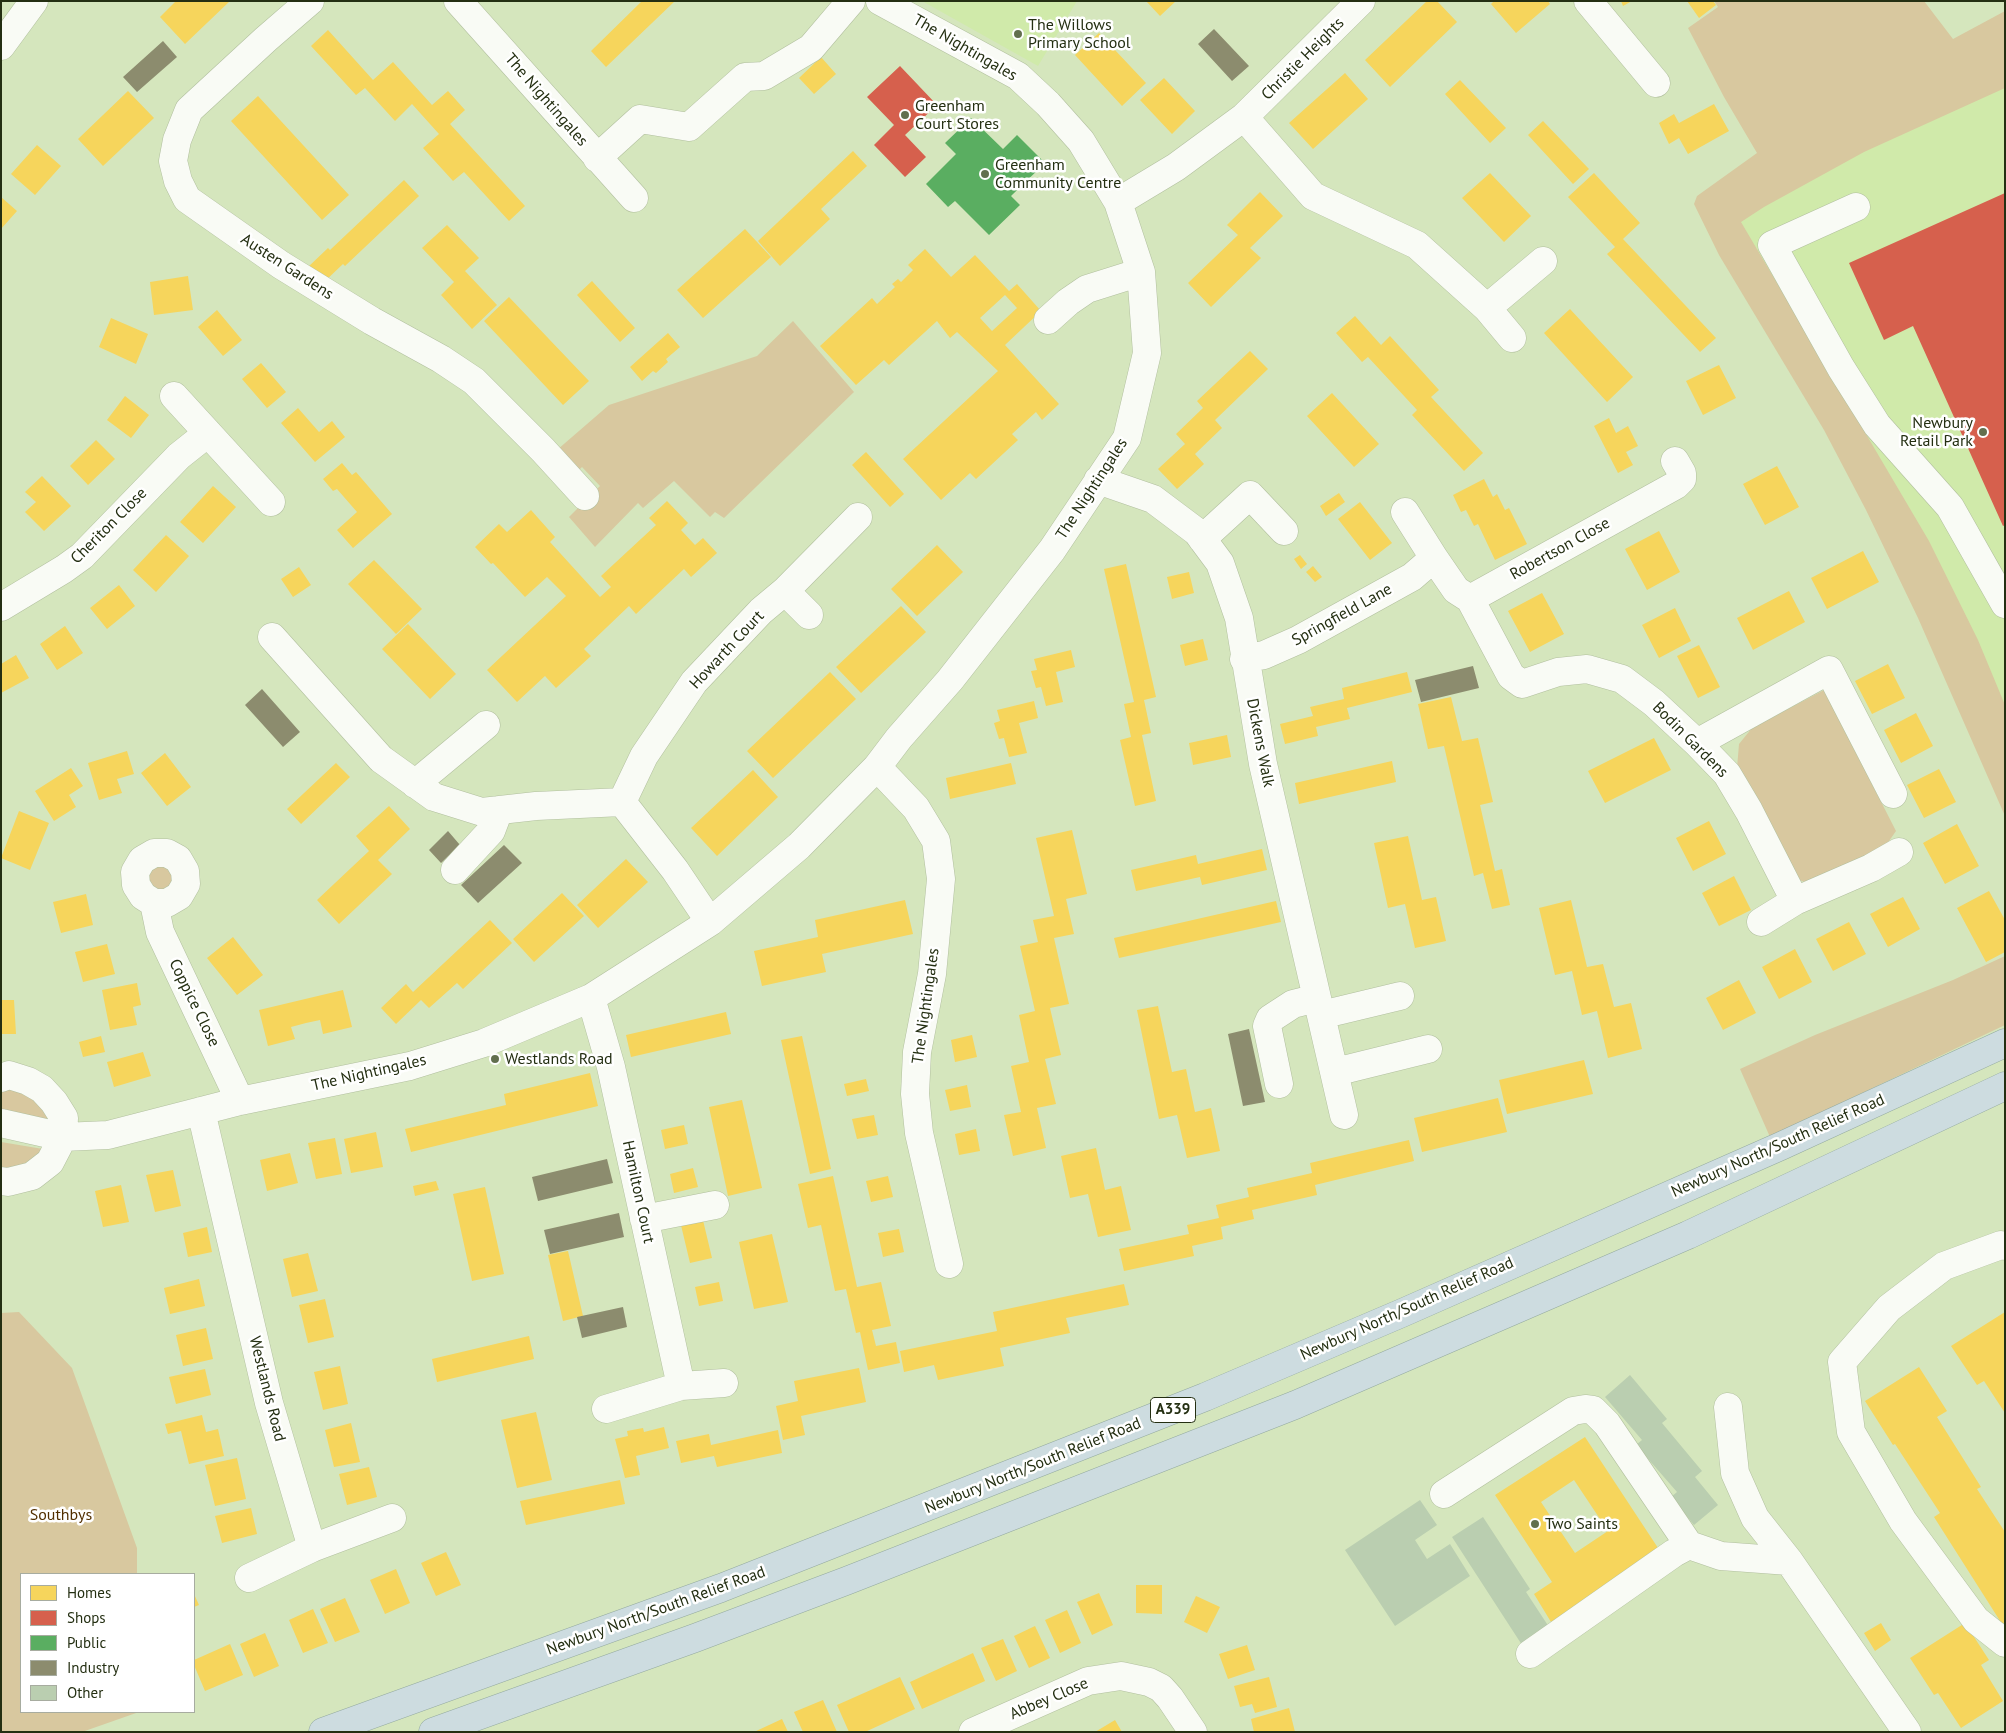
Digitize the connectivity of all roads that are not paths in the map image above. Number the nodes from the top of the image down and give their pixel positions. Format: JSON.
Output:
{"nodes":[{"id":1,"x":34,"y":1,"type":"edge"},
{"id":2,"x":310,"y":1,"type":"edge"},
{"id":3,"x":458,"y":1,"type":"edge"},
{"id":4,"x":851,"y":1,"type":"edge"},
{"id":5,"x":880,"y":1,"type":"edge"},
{"id":6,"x":1361,"y":1,"type":"edge"},
{"id":7,"x":1588,"y":1,"type":"edge"},
{"id":8,"x":1,"y":46,"type":"edge"},
{"id":9,"x":1656,"y":83,"type":"dead end"},
{"id":10,"x":1244,"y":117,"type":"junction"},
{"id":11,"x":597,"y":158,"type":"junction"},
{"id":12,"x":634,"y":198,"type":"dead end"},
{"id":13,"x":1118,"y":202,"type":"junction"},
{"id":14,"x":1856,"y":208,"type":"dead end"},
{"id":15,"x":1543,"y":261,"type":"dead end"},
{"id":16,"x":1141,"y":272,"type":"junction"},
{"id":17,"x":1487,"y":308,"type":"junction"},
{"id":18,"x":1048,"y":320,"type":"dead end"},
{"id":19,"x":1512,"y":338,"type":"dead end"},
{"id":20,"x":174,"y":396,"type":"dead end"},
{"id":21,"x":208,"y":433,"type":"junction"},
{"id":22,"x":1675,"y":461,"type":"dead end"},
{"id":23,"x":1098,"y":480,"type":"junction"},
{"id":24,"x":585,"y":496,"type":"dead end"},
{"id":25,"x":271,"y":502,"type":"dead end"},
{"id":26,"x":1405,"y":512,"type":"dead end"},
{"id":27,"x":858,"y":517,"type":"dead end"},
{"id":28,"x":1284,"y":531,"type":"dead end"},
{"id":29,"x":1202,"y":539,"type":"junction"},
{"id":30,"x":1434,"y":558,"type":"junction"},
{"id":31,"x":785,"y":591,"type":"junction"},
{"id":32,"x":1470,"y":600,"type":"junction"},
{"id":33,"x":2005,"y":604,"type":"edge"},
{"id":34,"x":1,"y":607,"type":"edge"},
{"id":35,"x":809,"y":615,"type":"dead end"},
{"id":36,"x":272,"y":637,"type":"dead end"},
{"id":37,"x":1244,"y":660,"type":"junction"},
{"id":38,"x":486,"y":725,"type":"dead end"},
{"id":39,"x":1697,"y":742,"type":"junction"},
{"id":40,"x":876,"y":767,"type":"junction"},
{"id":41,"x":415,"y":784,"type":"junction"},
{"id":42,"x":1893,"y":794,"type":"dead end"},
{"id":43,"x":622,"y":802,"type":"junction"},
{"id":44,"x":499,"y":810,"type":"junction"},
{"id":45,"x":1899,"y":852,"type":"dead end"},
{"id":46,"x":455,"y":870,"type":"dead end"},
{"id":47,"x":1795,"y":902,"type":"junction"},
{"id":48,"x":154,"y":903,"type":"dead end"},
{"id":49,"x":710,"y":922,"type":"junction"},
{"id":50,"x":1760,"y":922,"type":"dead end"},
{"id":51,"x":1400,"y":996,"type":"dead end"},
{"id":52,"x":591,"y":998,"type":"junction"},
{"id":53,"x":1319,"y":1006,"type":"junction"},
{"id":54,"x":2005,"y":1043,"type":"edge"},
{"id":55,"x":1428,"y":1049,"type":"dead end"},
{"id":56,"x":1335,"y":1072,"type":"junction"},
{"id":57,"x":1,"y":1078,"type":"edge"},
{"id":58,"x":1279,"y":1084,"type":"dead end"},
{"id":59,"x":2005,"y":1086,"type":"edge"},
{"id":60,"x":240,"y":1101,"type":"junction"},
{"id":61,"x":201,"y":1111,"type":"junction"},
{"id":62,"x":1344,"y":1115,"type":"dead end"},
{"id":63,"x":1,"y":1123,"type":"edge"},
{"id":64,"x":63,"y":1137,"type":"junction"},
{"id":65,"x":1,"y":1180,"type":"edge"},
{"id":66,"x":715,"y":1206,"type":"dead end"},
{"id":67,"x":644,"y":1219,"type":"junction"},
{"id":68,"x":2005,"y":1246,"type":"edge"},
{"id":69,"x":950,"y":1264,"type":"dead end"},
{"id":70,"x":724,"y":1383,"type":"dead end"},
{"id":71,"x":681,"y":1386,"type":"junction"},
{"id":72,"x":1728,"y":1406,"type":"dead end"},
{"id":73,"x":606,"y":1409,"type":"dead end"},
{"id":74,"x":1444,"y":1494,"type":"dead end"},
{"id":75,"x":392,"y":1518,"type":"dead end"},
{"id":76,"x":1689,"y":1545,"type":"junction"},
{"id":77,"x":312,"y":1548,"type":"junction"},
{"id":78,"x":1789,"y":1561,"type":"junction"},
{"id":79,"x":249,"y":1578,"type":"dead end"},
{"id":80,"x":2005,"y":1642,"type":"edge"},
{"id":81,"x":1530,"y":1654,"type":"dead end"},
{"id":82,"x":323,"y":1732,"type":"edge"},
{"id":83,"x":433,"y":1732,"type":"edge"},
{"id":84,"x":973,"y":1732,"type":"edge"},
{"id":85,"x":1193,"y":1732,"type":"edge"},
{"id":86,"x":1907,"y":1732,"type":"edge"}],
"edges":[{"from":1,"to":8,"type":"street"},
{"from":2,"to":24,"type":"street","name":"Austen Gardens"},
{"from":3,"to":11,"type":"street","name":"The Nightingales"},
{"from":4,"to":11,"type":"street"},
{"from":5,"to":13,"type":"street","name":"The Nightingales"},
{"from":6,"to":10,"type":"street","name":"Christie Heights"},
{"from":7,"to":9,"type":"street"},
{"from":10,"to":13,"type":"street","name":"Christie Heights"},
{"from":10,"to":17,"type":"street"},
{"from":11,"to":12,"type":"street","name":"The Nightingales"},
{"from":13,"to":16,"type":"street","name":"The Nightingales"},
{"from":14,"to":33,"type":"street"},
{"from":15,"to":17,"type":"street"},
{"from":16,"to":18,"type":"street"},
{"from":16,"to":23,"type":"street","name":"The Nightingales"},
{"from":17,"to":19,"type":"street"},
{"from":20,"to":21,"type":"street"},
{"from":21,"to":25,"type":"street"},
{"from":21,"to":34,"type":"street","name":"Cheriton Close"},
{"from":22,"to":32,"type":"street","name":"Robertson Close"},
{"from":23,"to":29,"type":"street","name":"Dickens Walk"},
{"from":23,"to":40,"type":"street","name":"The Nightingales"},
{"from":26,"to":30,"type":"street"},
{"from":27,"to":31,"type":"street","name":"Howarth Court"},
{"from":28,"to":29,"type":"street"},
{"from":29,"to":37,"type":"street","name":"Dickens Walk"},
{"from":30,"to":32,"type":"street"},
{"from":30,"to":37,"type":"street","name":"Springfield Lane"},
{"from":31,"to":35,"type":"street"},
{"from":31,"to":43,"type":"street","name":"Howarth Court"},
{"from":32,"to":39,"type":"street","name":"Bodin Gardens"},
{"from":36,"to":41,"type":"street"},
{"from":37,"to":53,"type":"street","name":"Dickens Walk"},
{"from":38,"to":41,"type":"street"},
{"from":39,"to":42,"type":"street"},
{"from":39,"to":47,"type":"street","name":"Bodin Gardens"},
{"from":40,"to":49,"type":"street","name":"The Nightingales"},
{"from":40,"to":69,"type":"street","name":"The Nightingales"},
{"from":41,"to":44,"type":"street"},
{"from":43,"to":44,"type":"street"},
{"from":43,"to":49,"type":"street"},
{"from":44,"to":46,"type":"street"},
{"from":45,"to":47,"type":"street"},
{"from":47,"to":50,"type":"street"},
{"from":48,"to":60,"type":"street","name":"Coppice Close"},
{"from":49,"to":52,"type":"street","name":"The Nightingales"},
{"from":51,"to":53,"type":"street"},
{"from":52,"to":60,"type":"street","name":"The Nightingales"},
{"from":52,"to":67,"type":"street","name":"Hamilton Court"},
{"from":53,"to":56,"type":"street","name":"Dickens Walk"},
{"from":53,"to":58,"type":"street"},
{"from":54,"to":82,"type":"highway","name":"Newbury North/South Relief Road","number":"A339"},
{"from":55,"to":56,"type":"street"},
{"from":56,"to":62,"type":"street","name":"Dickens Walk"},
{"from":57,"to":64,"type":"street"},
{"from":59,"to":83,"type":"highway","number":"A339"},
{"from":60,"to":61,"type":"street","name":"The Nightingales"},
{"from":61,"to":64,"type":"street","name":"The Nightingales"},
{"from":61,"to":77,"type":"street","name":"Westlands Road"},
{"from":63,"to":64,"type":"street","name":"The Nightingales"},
{"from":64,"to":65,"type":"street"},
{"from":66,"to":67,"type":"street"},
{"from":67,"to":71,"type":"street","name":"Hamilton Court"},
{"from":68,"to":80,"type":"street"},
{"from":70,"to":71,"type":"street"},
{"from":71,"to":73,"type":"street"},
{"from":72,"to":78,"type":"street"},
{"from":74,"to":76,"type":"street"},
{"from":75,"to":77,"type":"street"},
{"from":76,"to":78,"type":"street"},
{"from":76,"to":81,"type":"street"},
{"from":77,"to":79,"type":"street"},
{"from":78,"to":86,"type":"street"},
{"from":84,"to":85,"type":"street","name":"Abbey Close"}]}
